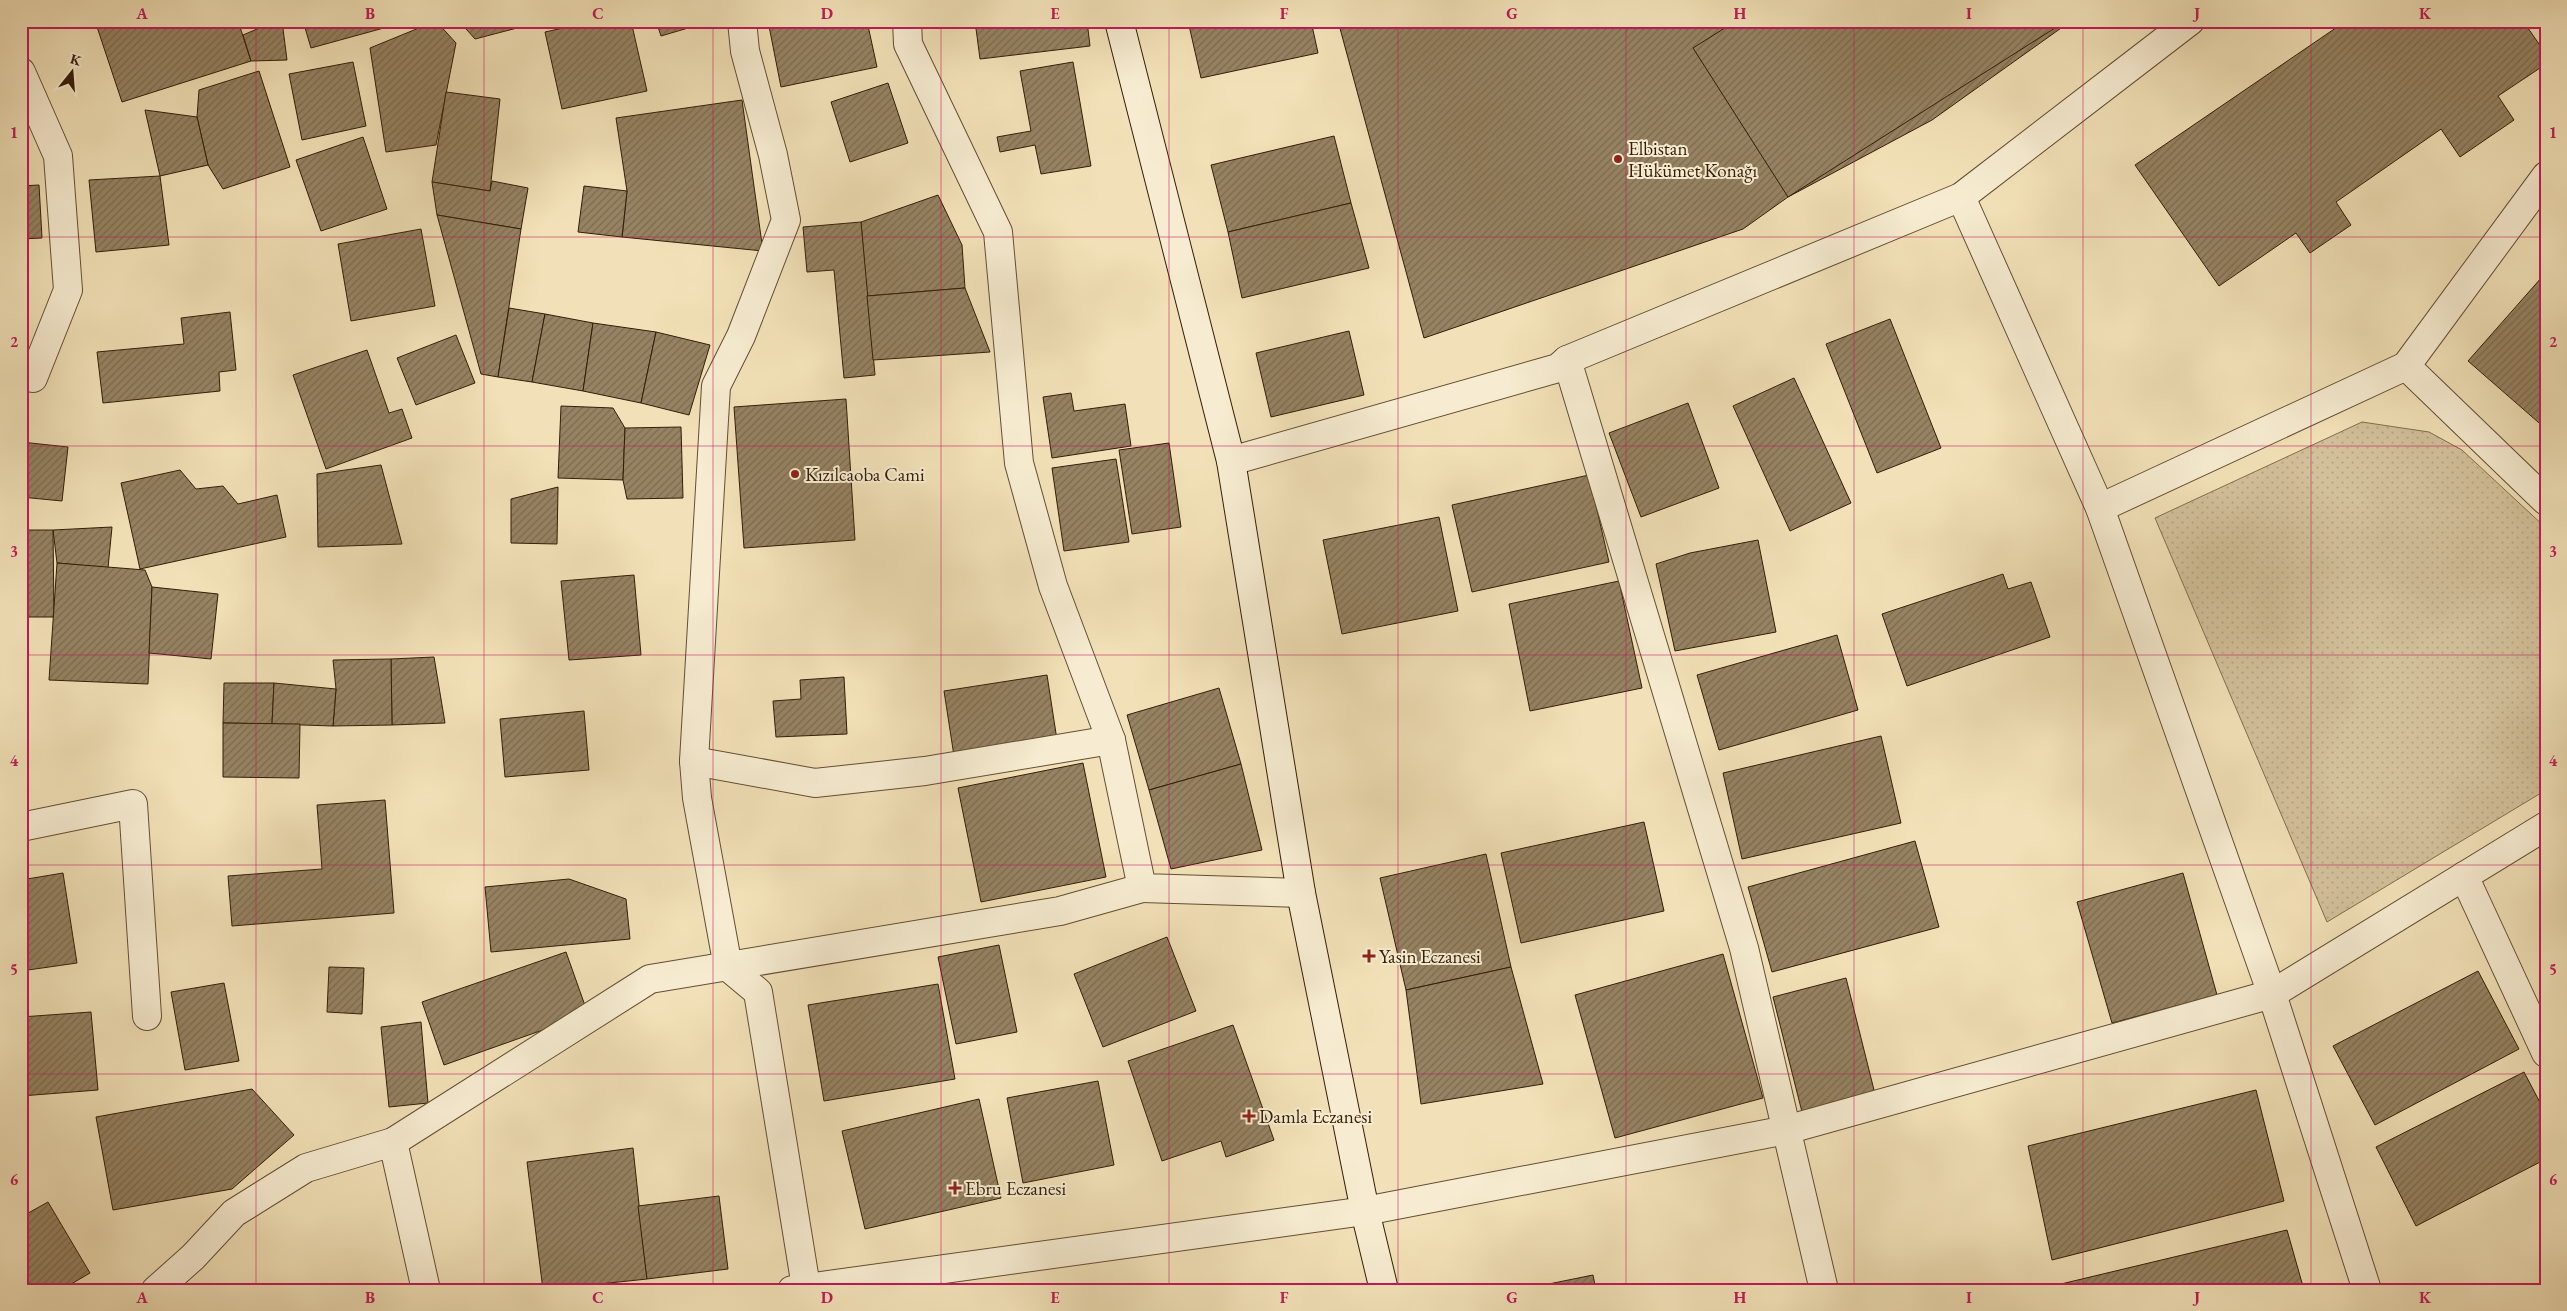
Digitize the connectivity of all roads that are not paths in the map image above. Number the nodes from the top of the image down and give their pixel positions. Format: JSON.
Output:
{"nodes":[{"id":1,"x":742,"y":21,"type":"edge"},
{"id":2,"x":908,"y":21,"type":"edge"},
{"id":3,"x":1119,"y":21,"type":"edge"},
{"id":4,"x":2190,"y":21,"type":"edge"},
{"id":5,"x":21,"y":72,"type":"edge"},
{"id":6,"x":2546,"y":176,"type":"edge"},
{"id":7,"x":1961,"y":197,"type":"junction"},
{"id":8,"x":1567,"y":360,"type":"junction"},
{"id":9,"x":2406,"y":366,"type":"junction"},
{"id":10,"x":33,"y":378,"type":"dead end"},
{"id":11,"x":1231,"y":461,"type":"junction"},
{"id":12,"x":2546,"y":501,"type":"edge"},
{"id":13,"x":2100,"y":508,"type":"junction"},
{"id":14,"x":1111,"y":740,"type":"junction"},
{"id":15,"x":694,"y":761,"type":"junction"},
{"id":16,"x":2546,"y":826,"type":"edge"},
{"id":17,"x":21,"y":827,"type":"edge"},
{"id":18,"x":2464,"y":876,"type":"junction"},
{"id":19,"x":1142,"y":888,"type":"junction"},
{"id":20,"x":1302,"y":893,"type":"junction"},
{"id":21,"x":728,"y":967,"type":"junction"},
{"id":22,"x":2272,"y":994,"type":"junction"},
{"id":23,"x":147,"y":1016,"type":"dead end"},
{"id":24,"x":2546,"y":1053,"type":"edge"},
{"id":25,"x":1786,"y":1130,"type":"junction"},
{"id":26,"x":393,"y":1142,"type":"junction"},
{"id":27,"x":1365,"y":1211,"type":"junction"},
{"id":28,"x":799,"y":1288,"type":"edge"},
{"id":29,"x":156,"y":1290,"type":"edge"},
{"id":30,"x":426,"y":1290,"type":"edge"},
{"id":31,"x":1384,"y":1290,"type":"edge"},
{"id":32,"x":1824,"y":1290,"type":"edge"},
{"id":33,"x":2367,"y":1290,"type":"edge"}],
"edges":[{"from":1,"to":15,"type":"street"},
{"from":2,"to":14,"type":"street"},
{"from":3,"to":11,"type":"street"},
{"from":4,"to":7,"type":"street"},
{"from":5,"to":10,"type":"street"},
{"from":6,"to":9,"type":"street"},
{"from":7,"to":8,"type":"street"},
{"from":7,"to":13,"type":"street"},
{"from":8,"to":11,"type":"street"},
{"from":8,"to":25,"type":"street"},
{"from":9,"to":12,"type":"street"},
{"from":9,"to":13,"type":"street"},
{"from":11,"to":20,"type":"street"},
{"from":13,"to":22,"type":"street"},
{"from":14,"to":15,"type":"street"},
{"from":14,"to":19,"type":"street"},
{"from":15,"to":21,"type":"street"},
{"from":16,"to":18,"type":"street"},
{"from":17,"to":23,"type":"street"},
{"from":18,"to":22,"type":"street"},
{"from":18,"to":24,"type":"street"},
{"from":19,"to":20,"type":"street"},
{"from":19,"to":21,"type":"street"},
{"from":20,"to":27,"type":"street"},
{"from":21,"to":26,"type":"street"},
{"from":21,"to":28,"type":"street"},
{"from":22,"to":25,"type":"street"},
{"from":22,"to":33,"type":"street"},
{"from":25,"to":27,"type":"street"},
{"from":25,"to":32,"type":"street"},
{"from":26,"to":29,"type":"street"},
{"from":26,"to":30,"type":"street"},
{"from":27,"to":28,"type":"street"},
{"from":27,"to":31,"type":"street"}]}
